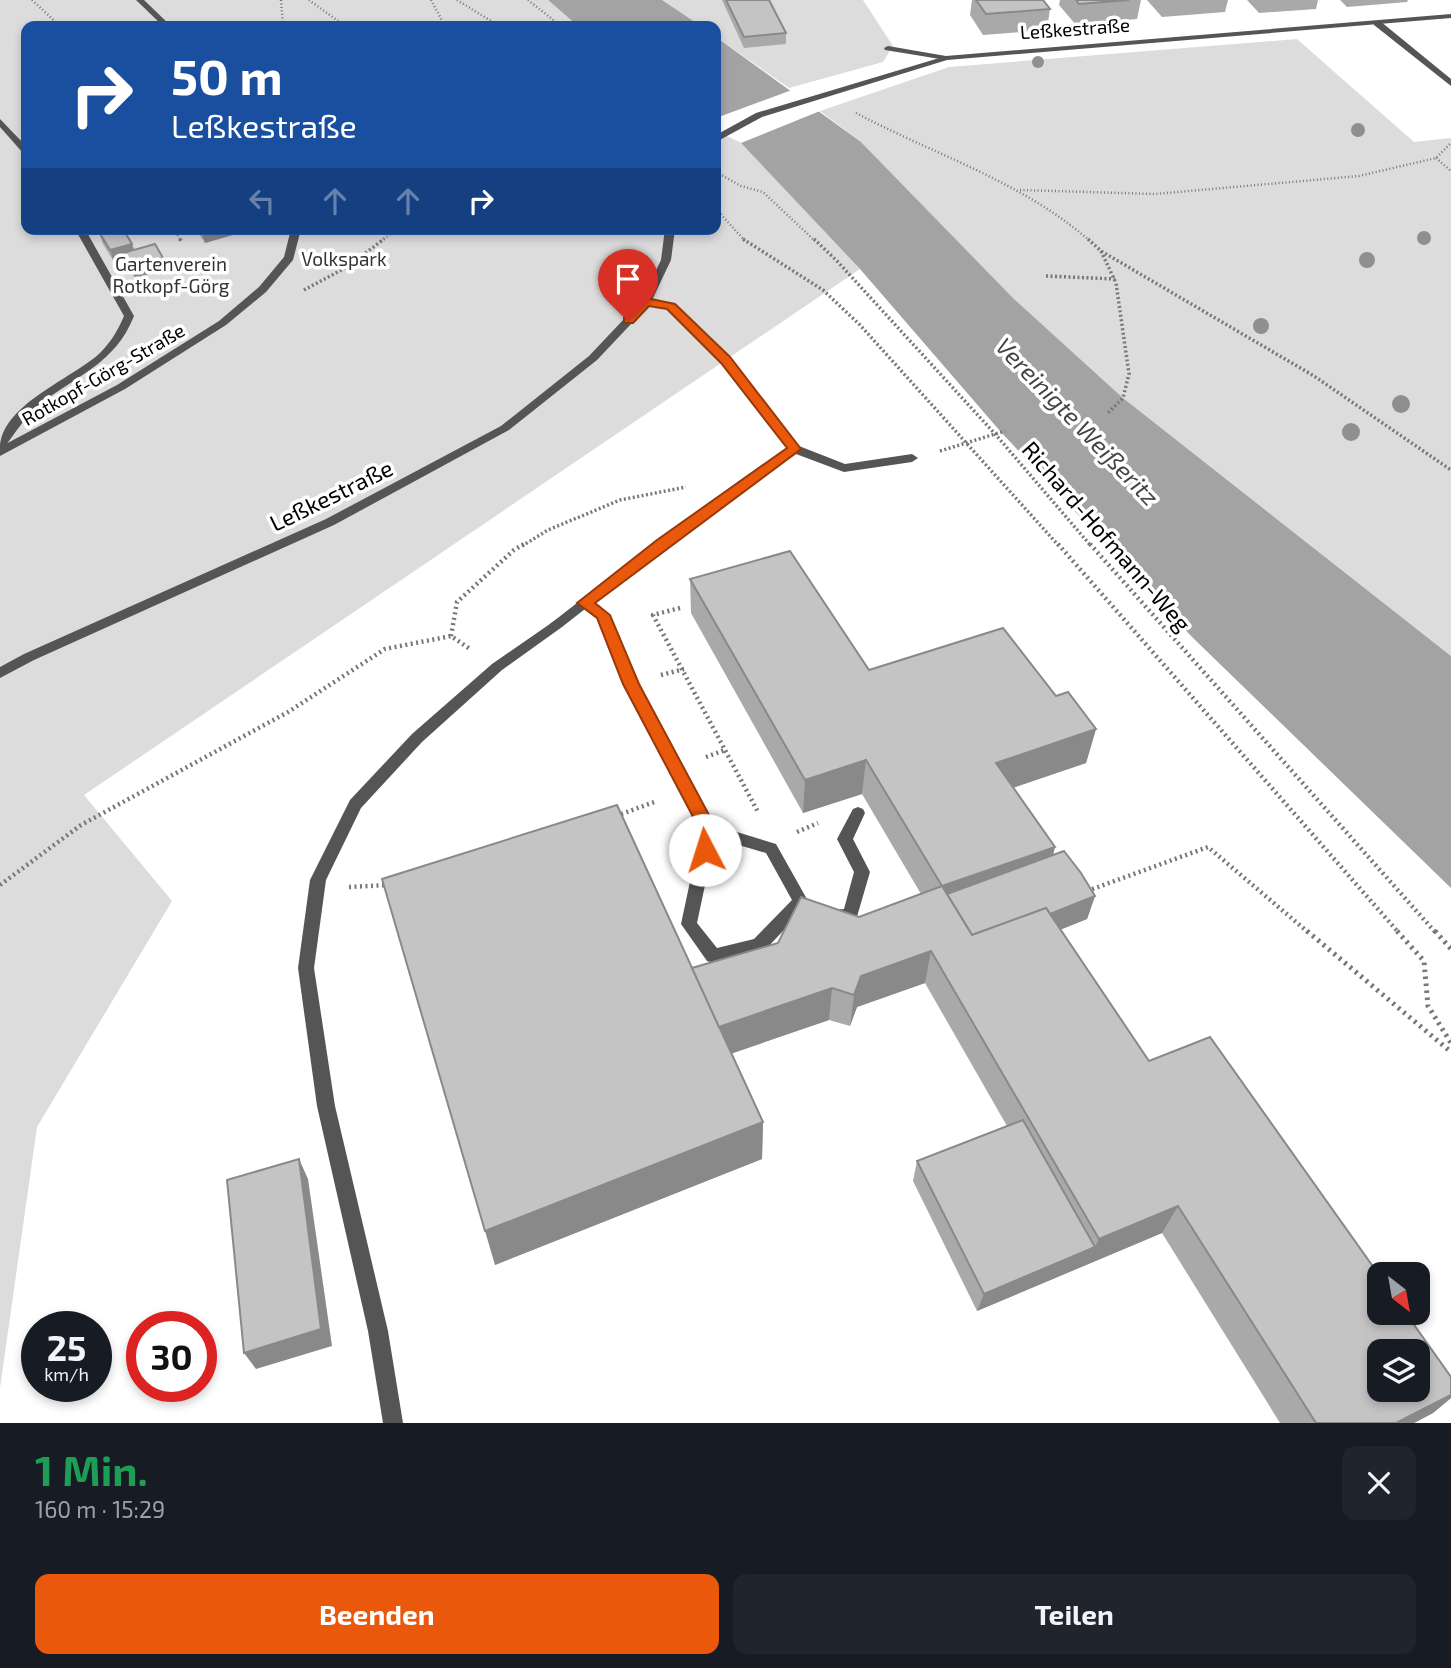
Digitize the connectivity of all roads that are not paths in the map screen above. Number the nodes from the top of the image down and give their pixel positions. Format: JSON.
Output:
{"nodes":[{"id":1,"x":140,"y":0,"type":"edge"},
{"id":2,"x":1451,"y":16,"type":"edge"},
{"id":3,"x":162,"y":21,"type":"edge"},
{"id":4,"x":1377,"y":23,"type":"junction"},
{"id":5,"x":888,"y":48,"type":"dead end"},
{"id":6,"x":946,"y":58,"type":"junction"},
{"id":7,"x":1451,"y":83,"type":"edge"},
{"id":8,"x":0,"y":122,"type":"edge"},
{"id":9,"x":721,"y":134,"type":"edge"},
{"id":10,"x":21,"y":145,"type":"edge"},
{"id":11,"x":83,"y":235,"type":"edge"},
{"id":12,"x":297,"y":235,"type":"edge"},
{"id":13,"x":669,"y":235,"type":"edge"},
{"id":14,"x":646,"y":302,"type":"junction"},
{"id":15,"x":0,"y":445,"type":"edge"},
{"id":16,"x":795,"y":449,"type":"junction"},
{"id":17,"x":0,"y":452,"type":"edge"},
{"id":18,"x":912,"y":458,"type":"road end"},
{"id":19,"x":584,"y":603,"type":"junction"},
{"id":20,"x":0,"y":673,"type":"edge"},
{"id":21,"x":858,"y":813,"type":"dead end"},
{"id":22,"x":709,"y":830,"type":"junction"},
{"id":23,"x":800,"y":902,"type":"junction"},
{"id":24,"x":393,"y":1423,"type":"edge"}],
"edges":[{"from":1,"to":3,"type":"street"},
{"from":2,"to":4,"type":"street","name":"Leßkestraße"},
{"from":4,"to":6,"type":"street","name":"Leßkestraße"},
{"from":4,"to":7,"type":"street"},
{"from":5,"to":6,"type":"street"},
{"from":6,"to":9,"type":"street","name":"Leßkestraße"},
{"from":8,"to":10,"type":"street"},
{"from":11,"to":15,"type":"street"},
{"from":12,"to":17,"type":"street","name":"Rotkopf-Görg-Straße"},
{"from":13,"to":14,"type":"street","name":"Leßkestraße"},
{"from":14,"to":16,"type":"street"},
{"from":14,"to":20,"type":"street","name":"Leßkestraße"},
{"from":16,"to":18,"type":"street"},
{"from":16,"to":19,"type":"street"},
{"from":19,"to":22,"type":"street"},
{"from":19,"to":24,"type":"street"},
{"from":21,"to":23,"type":"street"},
{"from":22,"to":23,"type":"street"},
{"from":22,"to":23,"type":"street"}]}
